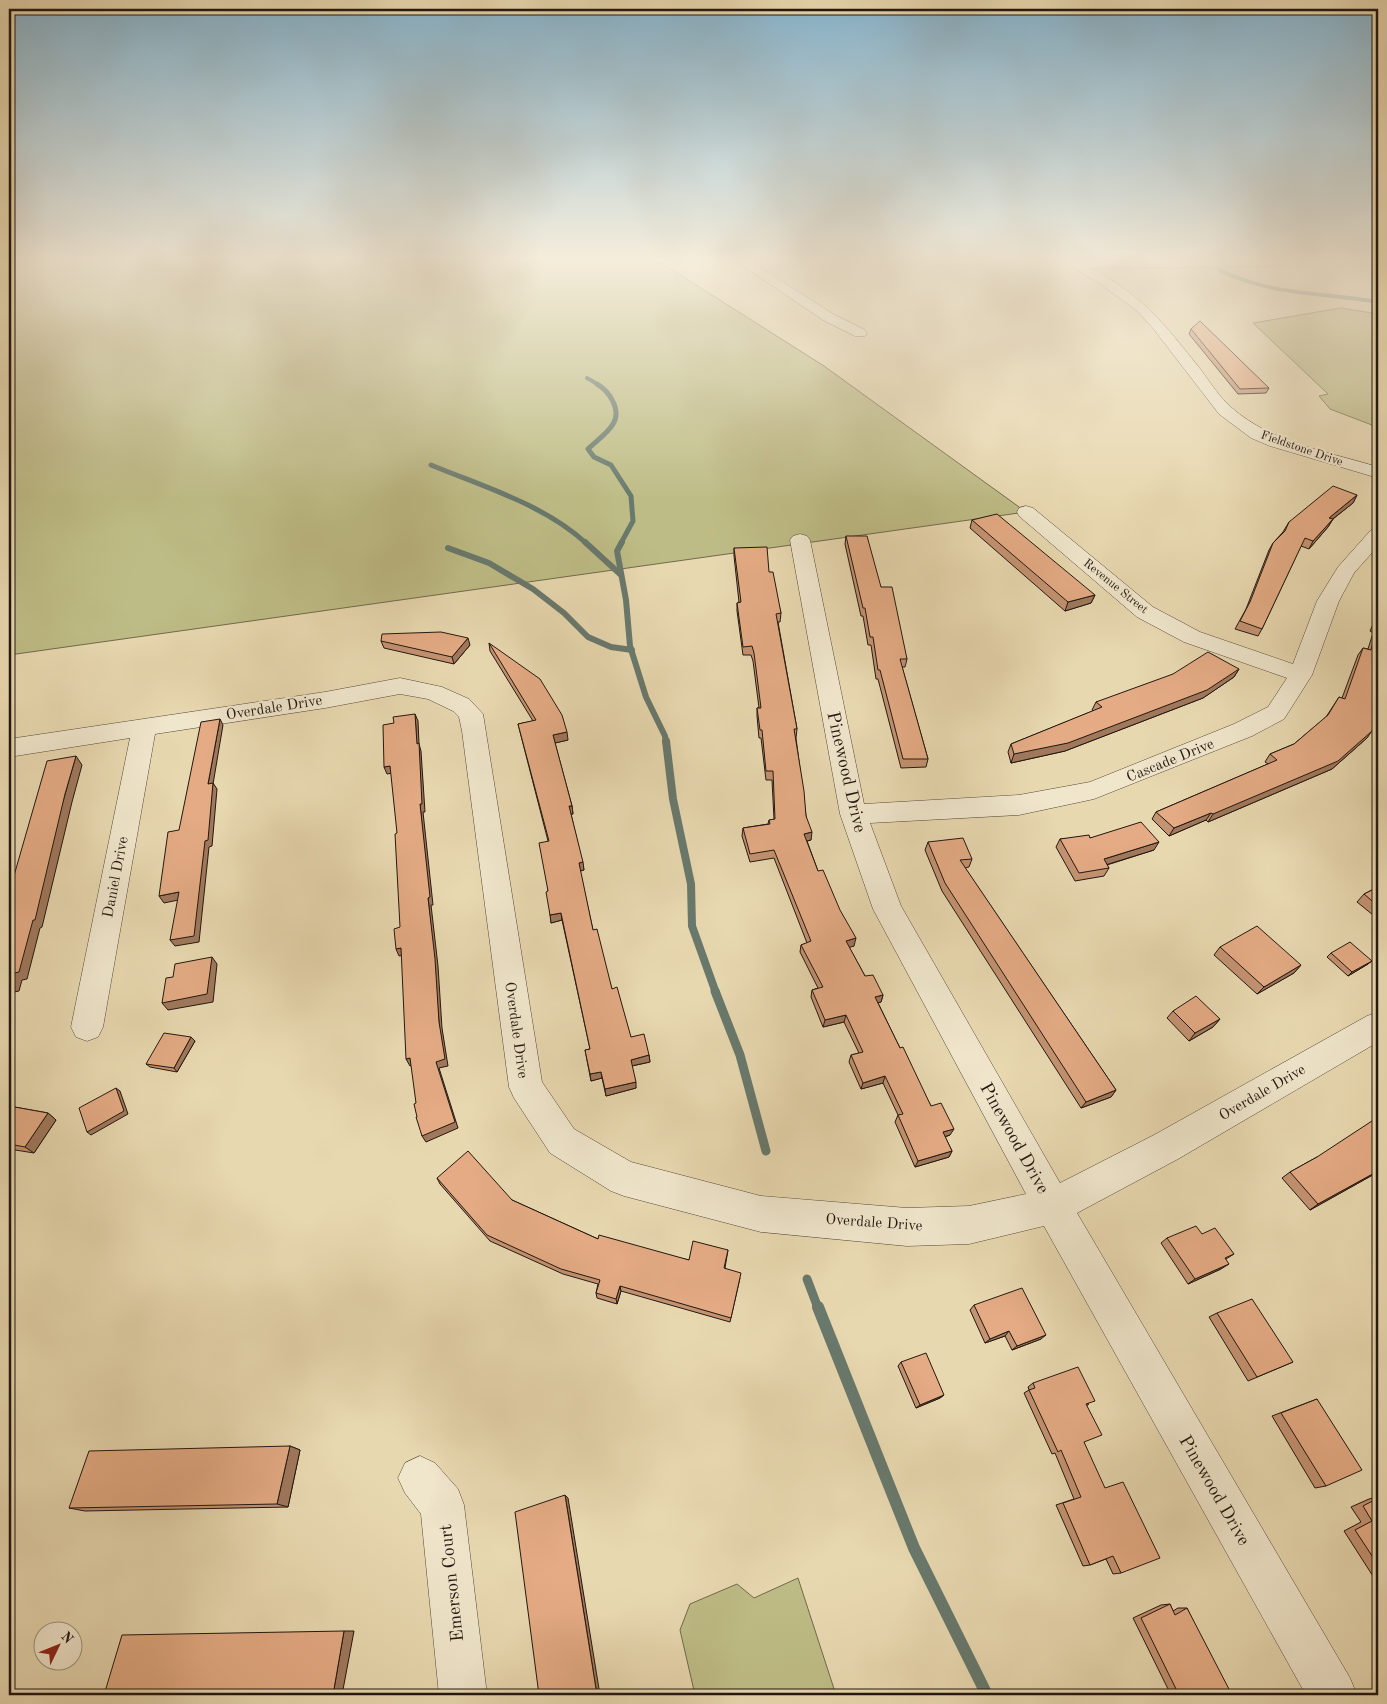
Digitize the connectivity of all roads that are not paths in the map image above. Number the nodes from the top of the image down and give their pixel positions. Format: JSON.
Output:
{"nodes":[{"id":1,"x":1168,"y":339,"type":"edge"},
{"id":2,"x":1378,"y":472,"type":"edge"},
{"id":3,"x":1026,"y":512,"type":"dead end"},
{"id":4,"x":1378,"y":534,"type":"edge"},
{"id":5,"x":800,"y":540,"type":"dead end"},
{"id":6,"x":1301,"y":675,"type":"junction"},
{"id":7,"x":144,"y":727,"type":"junction"},
{"id":8,"x":9,"y":748,"type":"edge"},
{"id":9,"x":853,"y":814,"type":"junction"},
{"id":10,"x":1378,"y":1026,"type":"edge"},
{"id":11,"x":87,"y":1027,"type":"dead end"},
{"id":12,"x":1053,"y":1206,"type":"junction"},
{"id":13,"x":420,"y":1478,"type":"dead end"},
{"id":14,"x":464,"y":1695,"type":"edge"},
{"id":15,"x":1333,"y":1695,"type":"edge"}],
"edges":[{"from":1,"to":2,"type":"street","name":"Fieldstone Drive"},
{"from":3,"to":6,"type":"street","name":"Revenue Street"},
{"from":4,"to":6,"type":"street","name":"Cascade Drive"},
{"from":5,"to":9,"type":"street","name":"Pinewood Drive"},
{"from":6,"to":9,"type":"street","name":"Cascade Drive"},
{"from":7,"to":8,"type":"street","name":"Overdale Drive"},
{"from":7,"to":11,"type":"street","name":"Daniel Drive"},
{"from":7,"to":12,"type":"street","name":"Overdale Drive"},
{"from":9,"to":12,"type":"street","name":"Pinewood Drive"},
{"from":10,"to":12,"type":"street","name":"Overdale Drive"},
{"from":12,"to":15,"type":"street","name":"Pinewood Drive"},
{"from":13,"to":14,"type":"street","name":"Emerson Court"}]}
